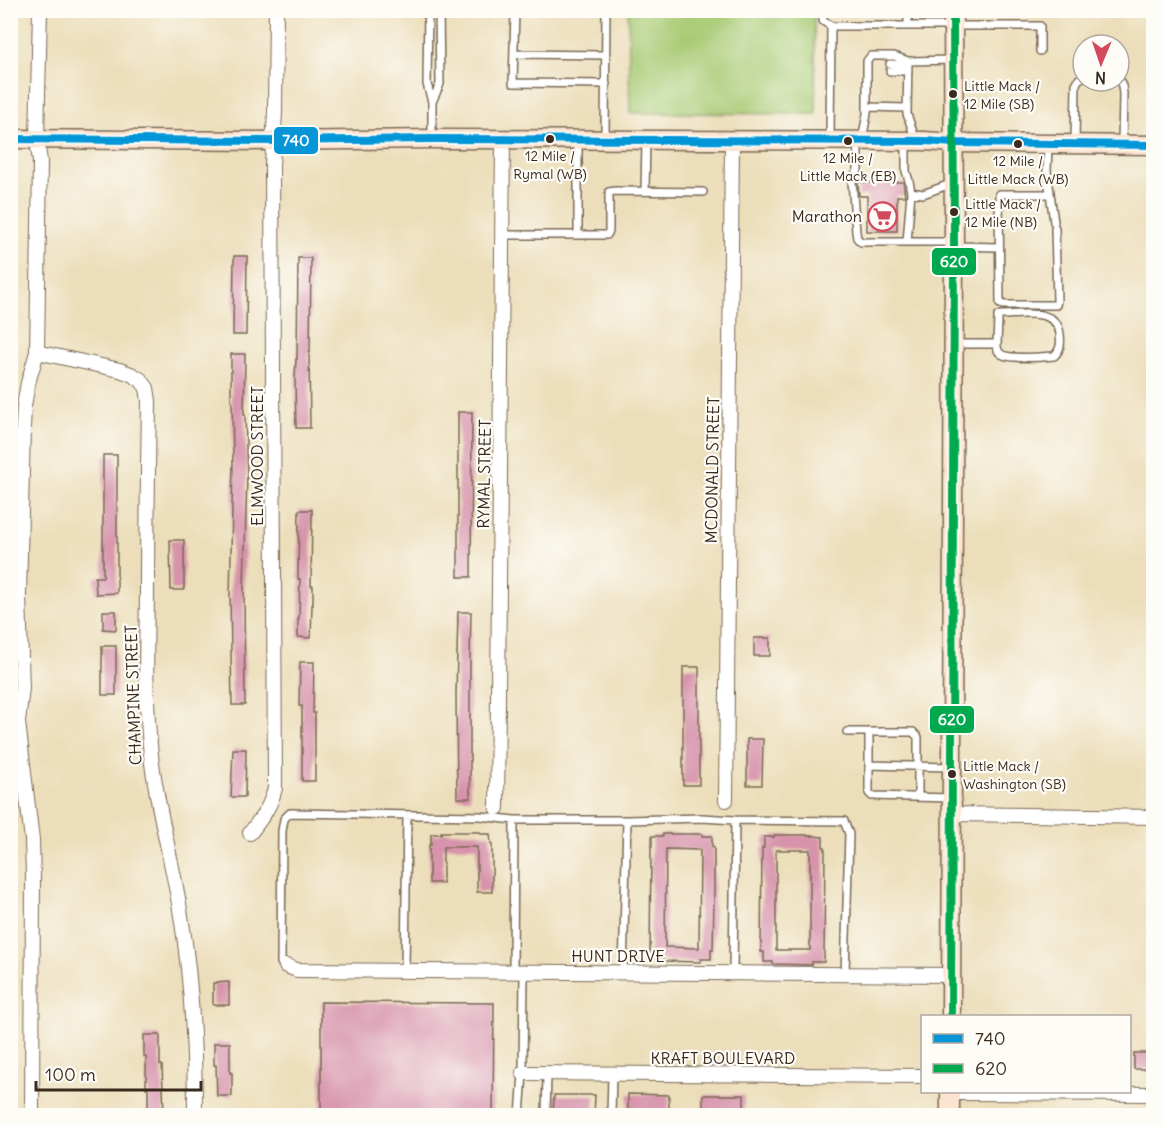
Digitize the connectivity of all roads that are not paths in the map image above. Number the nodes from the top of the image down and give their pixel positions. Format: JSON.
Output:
{"nodes":[{"id":1,"x":40,"y":10,"type":"edge"},
{"id":2,"x":276,"y":10,"type":"edge"},
{"id":3,"x":428,"y":10,"type":"edge"},
{"id":4,"x":439,"y":10,"type":"edge"},
{"id":5,"x":515,"y":10,"type":"edge"},
{"id":6,"x":606,"y":10,"type":"edge"},
{"id":7,"x":823,"y":10,"type":"edge"},
{"id":8,"x":908,"y":10,"type":"edge"},
{"id":9,"x":953,"y":18,"type":"edge"},
{"id":10,"x":831,"y":26,"type":"junction"},
{"id":11,"x":908,"y":26,"type":"junction"},
{"id":12,"x":1040,"y":51,"type":"dead end"},
{"id":13,"x":514,"y":54,"type":"junction"},
{"id":14,"x":606,"y":55,"type":"junction"},
{"id":15,"x":953,"y":60,"type":"junction"},
{"id":16,"x":908,"y":65,"type":"junction"},
{"id":17,"x":890,"y":68,"type":"dead end"},
{"id":18,"x":606,"y":84,"type":"junction"},
{"id":19,"x":1077,"y":93,"type":"edge"},
{"id":20,"x":1123,"y":93,"type":"edge"},
{"id":21,"x":432,"y":102,"type":"junction"},
{"id":22,"x":867,"y":107,"type":"junction"},
{"id":23,"x":907,"y":108,"type":"junction"},
{"id":24,"x":10,"y":139,"type":"edge"},
{"id":25,"x":37,"y":139,"type":"junction"},
{"id":26,"x":432,"y":139,"type":"junction"},
{"id":27,"x":503,"y":140,"type":"junction"},
{"id":28,"x":578,"y":140,"type":"junction"},
{"id":29,"x":605,"y":140,"type":"junction"},
{"id":30,"x":646,"y":140,"type":"junction"},
{"id":31,"x":273,"y":141,"type":"junction"},
{"id":32,"x":732,"y":141,"type":"junction"},
{"id":33,"x":830,"y":141,"type":"junction"},
{"id":34,"x":860,"y":141,"type":"junction"},
{"id":35,"x":911,"y":141,"type":"junction"},
{"id":36,"x":954,"y":143,"type":"junction"},
{"id":37,"x":1048,"y":143,"type":"junction"},
{"id":38,"x":1075,"y":144,"type":"junction"},
{"id":39,"x":1122,"y":144,"type":"junction"},
{"id":40,"x":1154,"y":145,"type":"edge"},
{"id":41,"x":953,"y":183,"type":"junction"},
{"id":42,"x":645,"y":191,"type":"junction"},
{"id":43,"x":703,"y":192,"type":"dead end"},
{"id":44,"x":911,"y":192,"type":"junction"},
{"id":45,"x":1050,"y":194,"type":"junction"},
{"id":46,"x":502,"y":235,"type":"junction"},
{"id":47,"x":578,"y":235,"type":"junction"},
{"id":48,"x":907,"y":242,"type":"junction"},
{"id":49,"x":954,"y":244,"type":"junction"},
{"id":50,"x":999,"y":247,"type":"junction"},
{"id":51,"x":952,"y":344,"type":"junction"},
{"id":52,"x":997,"y":344,"type":"junction"},
{"id":53,"x":37,"y":352,"type":"junction"},
{"id":54,"x":15,"y":596,"type":"edge"},
{"id":55,"x":847,"y":732,"type":"dead end"},
{"id":56,"x":869,"y":732,"type":"junction"},
{"id":57,"x":869,"y":765,"type":"junction"},
{"id":58,"x":918,"y":766,"type":"junction"},
{"id":59,"x":952,"y":767,"type":"junction"},
{"id":60,"x":918,"y":797,"type":"junction"},
{"id":61,"x":726,"y":800,"type":"dead end"},
{"id":62,"x":951,"y":806,"type":"junction"},
{"id":63,"x":497,"y":808,"type":"dead end"},
{"id":64,"x":407,"y":815,"type":"junction"},
{"id":65,"x":1154,"y":817,"type":"edge"},
{"id":66,"x":514,"y":820,"type":"junction"},
{"id":67,"x":627,"y":820,"type":"junction"},
{"id":68,"x":735,"y":820,"type":"junction"},
{"id":69,"x":250,"y":833,"type":"dead end"},
{"id":70,"x":286,"y":966,"type":"joint"},
{"id":71,"x":405,"y":971,"type":"junction"},
{"id":72,"x":518,"y":972,"type":"junction"},
{"id":73,"x":623,"y":972,"type":"junction"},
{"id":74,"x":733,"y":972,"type":"junction"},
{"id":75,"x":845,"y":974,"type":"junction"},
{"id":76,"x":951,"y":975,"type":"junction"},
{"id":77,"x":951,"y":1015,"type":"edge"},
{"id":78,"x":523,"y":1073,"type":"junction"},
{"id":79,"x":547,"y":1074,"type":"junction"},
{"id":80,"x":612,"y":1074,"type":"junction"},
{"id":81,"x":921,"y":1076,"type":"edge"},
{"id":82,"x":950,"y":1093,"type":"edge"},
{"id":83,"x":1052,"y":1093,"type":"edge"},
{"id":84,"x":1154,"y":1094,"type":"edge"},
{"id":85,"x":32,"y":1116,"type":"edge"},
{"id":86,"x":195,"y":1116,"type":"edge"},
{"id":87,"x":520,"y":1116,"type":"edge"},
{"id":88,"x":546,"y":1116,"type":"edge"},
{"id":89,"x":611,"y":1116,"type":"edge"},
{"id":90,"x":950,"y":1116,"type":"edge"}],
"edges":[{"from":1,"to":25,"type":"street"},
{"from":2,"to":31,"type":"street","name":"ELMWOOD STREET"},
{"from":3,"to":21,"type":"lane"},
{"from":4,"to":21,"type":"lane"},
{"from":5,"to":13,"type":"lane"},
{"from":6,"to":14,"type":"lane"},
{"from":7,"to":10,"type":"lane"},
{"from":8,"to":11,"type":"lane"},
{"from":9,"to":11,"type":"lane"},
{"from":9,"to":12,"type":"lane"},
{"from":9,"to":15,"type":"main road"},
{"from":10,"to":11,"type":"lane"},
{"from":10,"to":33,"type":"lane"},
{"from":13,"to":14,"type":"lane"},
{"from":13,"to":18,"type":"lane"},
{"from":14,"to":18,"type":"lane"},
{"from":15,"to":16,"type":"lane"},
{"from":15,"to":36,"type":"main road"},
{"from":16,"to":17,"type":"lane"},
{"from":16,"to":22,"type":"lane"},
{"from":16,"to":23,"type":"lane"},
{"from":18,"to":29,"type":"lane"},
{"from":19,"to":38,"type":"lane"},
{"from":20,"to":39,"type":"lane"},
{"from":21,"to":26,"type":"lane"},
{"from":22,"to":23,"type":"lane"},
{"from":22,"to":34,"type":"lane"},
{"from":23,"to":35,"type":"lane"},
{"from":24,"to":25,"type":"main road"},
{"from":25,"to":31,"type":"main road"},
{"from":25,"to":53,"type":"street"},
{"from":26,"to":27,"type":"main road"},
{"from":26,"to":31,"type":"main road"},
{"from":27,"to":28,"type":"main road"},
{"from":27,"to":46,"type":"street","name":"RYMAL STREET"},
{"from":28,"to":29,"type":"main road"},
{"from":28,"to":47,"type":"lane"},
{"from":29,"to":30,"type":"main road"},
{"from":30,"to":32,"type":"main road"},
{"from":30,"to":42,"type":"lane"},
{"from":31,"to":69,"type":"street","name":"ELMWOOD STREET"},
{"from":32,"to":33,"type":"main road"},
{"from":32,"to":61,"type":"street","name":"MCDONALD STREET"},
{"from":33,"to":34,"type":"main road"},
{"from":34,"to":35,"type":"main road"},
{"from":34,"to":48,"type":"lane"},
{"from":35,"to":36,"type":"main road"},
{"from":35,"to":44,"type":"lane"},
{"from":36,"to":37,"type":"main road"},
{"from":36,"to":41,"type":"main road"},
{"from":37,"to":38,"type":"main road"},
{"from":37,"to":45,"type":"lane"},
{"from":38,"to":39,"type":"main road"},
{"from":39,"to":40,"type":"main road"},
{"from":41,"to":44,"type":"lane"},
{"from":41,"to":49,"type":"main road"},
{"from":42,"to":43,"type":"lane"},
{"from":42,"to":47,"type":"lane"},
{"from":44,"to":48,"type":"lane"},
{"from":45,"to":50,"type":"lane"},
{"from":45,"to":50,"type":"lane"},
{"from":46,"to":47,"type":"lane"},
{"from":46,"to":63,"type":"street","name":"RYMAL STREET"},
{"from":48,"to":49,"type":"lane"},
{"from":49,"to":50,"type":"lane"},
{"from":49,"to":51,"type":"main road"},
{"from":51,"to":52,"type":"lane"},
{"from":51,"to":59,"type":"main road"},
{"from":52,"to":52,"type":"lane"},
{"from":53,"to":54,"type":"street"},
{"from":53,"to":86,"type":"street","name":"CHAMPINE STREET"},
{"from":54,"to":85,"type":"street"},
{"from":55,"to":56,"type":"lane"},
{"from":56,"to":57,"type":"lane"},
{"from":56,"to":58,"type":"lane"},
{"from":57,"to":58,"type":"lane"},
{"from":57,"to":60,"type":"lane"},
{"from":58,"to":59,"type":"lane"},
{"from":58,"to":60,"type":"lane"},
{"from":59,"to":62,"type":"main road"},
{"from":60,"to":62,"type":"lane"},
{"from":62,"to":65,"type":"street"},
{"from":62,"to":76,"type":"main road"},
{"from":64,"to":66,"type":"lane"},
{"from":64,"to":70,"type":"lane"},
{"from":64,"to":71,"type":"lane"},
{"from":66,"to":67,"type":"lane"},
{"from":66,"to":72,"type":"lane"},
{"from":67,"to":68,"type":"lane"},
{"from":67,"to":73,"type":"lane"},
{"from":68,"to":74,"type":"lane"},
{"from":68,"to":75,"type":"lane"},
{"from":70,"to":71,"type":"street","name":"HUNT DRIVE"},
{"from":71,"to":72,"type":"street","name":"HUNT DRIVE"},
{"from":72,"to":73,"type":"street","name":"HUNT DRIVE"},
{"from":72,"to":78,"type":"lane"},
{"from":73,"to":74,"type":"street","name":"HUNT DRIVE"},
{"from":74,"to":75,"type":"street","name":"HUNT DRIVE"},
{"from":75,"to":76,"type":"street","name":"HUNT DRIVE"},
{"from":76,"to":77,"type":"main road"},
{"from":78,"to":79,"type":"street","name":"KRAFT BOULEVARD"},
{"from":78,"to":87,"type":"lane"},
{"from":79,"to":80,"type":"street","name":"KRAFT BOULEVARD"},
{"from":79,"to":88,"type":"lane"},
{"from":80,"to":81,"type":"street","name":"KRAFT BOULEVARD"},
{"from":80,"to":89,"type":"lane"},
{"from":82,"to":90,"type":"main road"},
{"from":83,"to":84,"type":"street"}]}
